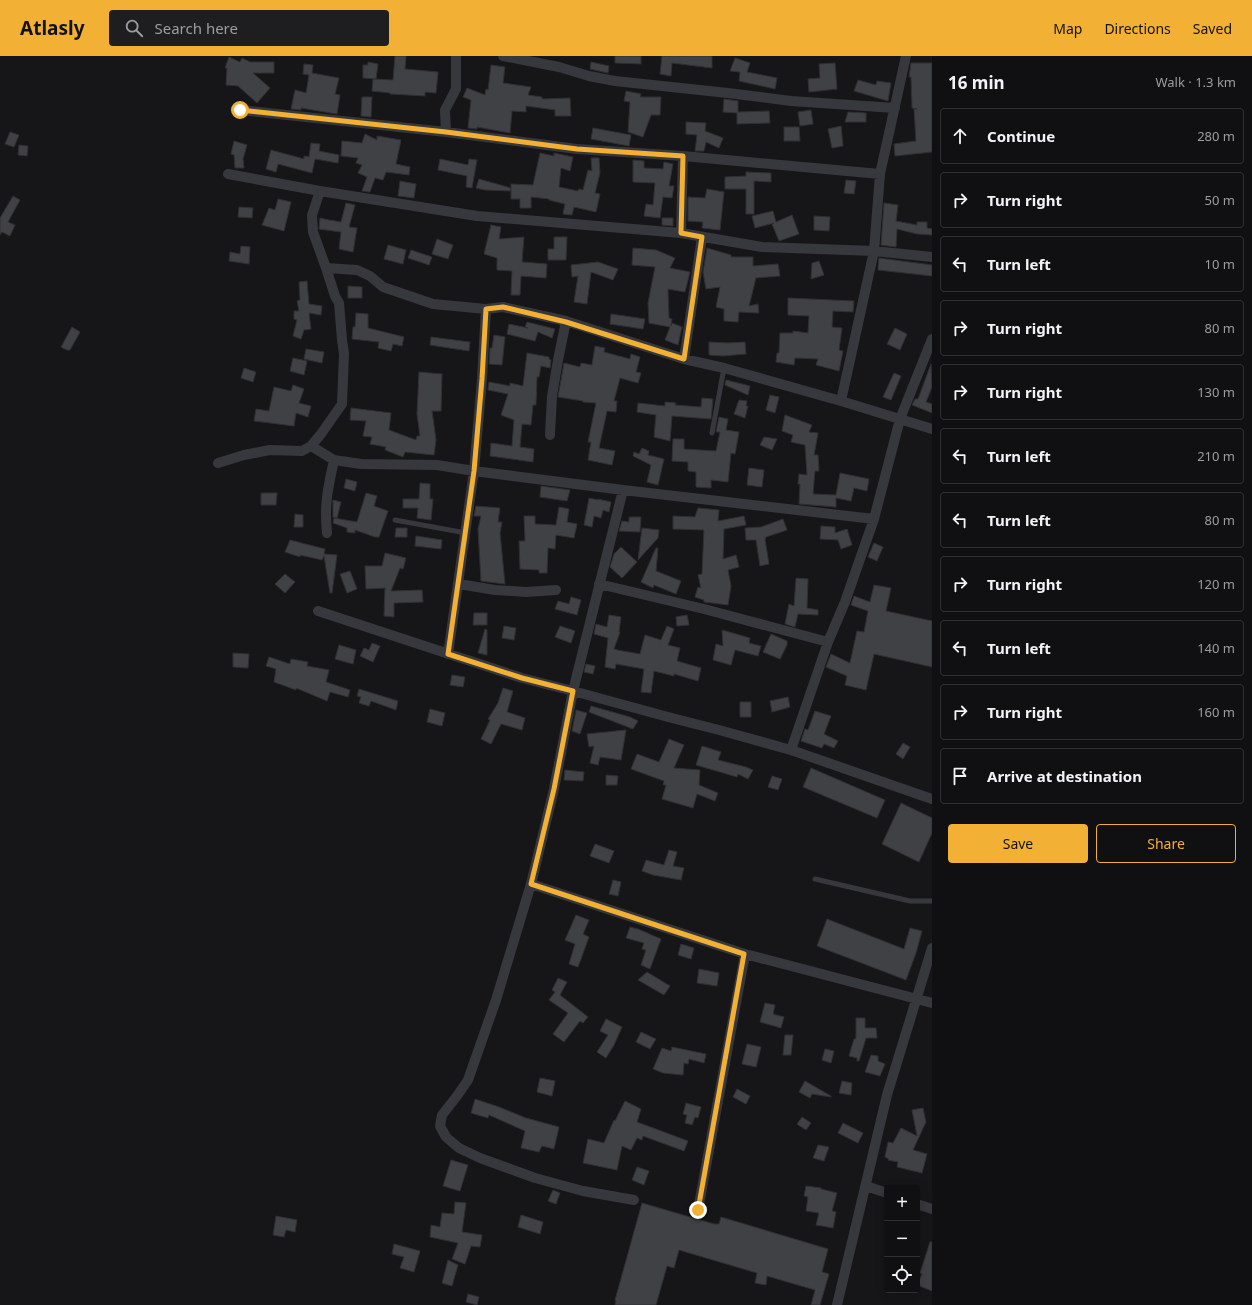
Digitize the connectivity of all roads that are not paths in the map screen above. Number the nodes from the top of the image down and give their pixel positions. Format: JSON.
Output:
{"nodes":[{"id":1,"x":456,"y":56,"type":"edge"},
{"id":2,"x":503,"y":56,"type":"edge"},
{"id":3,"x":906,"y":56,"type":"edge"},
{"id":4,"x":895,"y":108,"type":"junction"},
{"id":5,"x":240,"y":110,"type":"dead end"},
{"id":6,"x":446,"y":132,"type":"junction"},
{"id":7,"x":683,"y":156,"type":"junction"},
{"id":8,"x":228,"y":174,"type":"dead end"},
{"id":9,"x":880,"y":174,"type":"junction"},
{"id":10,"x":320,"y":191,"type":"junction"},
{"id":11,"x":681,"y":233,"type":"junction"},
{"id":12,"x":702,"y":237,"type":"junction"},
{"id":13,"x":874,"y":251,"type":"junction"},
{"id":14,"x":932,"y":257,"type":"edge"},
{"id":15,"x":326,"y":268,"type":"junction"},
{"id":16,"x":486,"y":309,"type":"junction"},
{"id":17,"x":566,"y":322,"type":"junction"},
{"id":18,"x":932,"y":339,"type":"edge"},
{"id":19,"x":684,"y":359,"type":"junction"},
{"id":20,"x":724,"y":368,"type":"junction"},
{"id":21,"x":841,"y":401,"type":"junction"},
{"id":22,"x":900,"y":419,"type":"junction"},
{"id":23,"x":932,"y":429,"type":"edge"},
{"id":24,"x":712,"y":433,"type":"dead end"},
{"id":25,"x":550,"y":435,"type":"dead end"},
{"id":26,"x":311,"y":446,"type":"junction"},
{"id":27,"x":334,"y":460,"type":"junction"},
{"id":28,"x":218,"y":464,"type":"dead end"},
{"id":29,"x":474,"y":471,"type":"junction"},
{"id":30,"x":623,"y":490,"type":"junction"},
{"id":31,"x":874,"y":519,"type":"junction"},
{"id":32,"x":395,"y":520,"type":"dead end"},
{"id":33,"x":327,"y":533,"type":"dead end"},
{"id":34,"x":466,"y":533,"type":"junction"},
{"id":35,"x":459,"y":584,"type":"junction"},
{"id":36,"x":599,"y":584,"type":"junction"},
{"id":37,"x":556,"y":590,"type":"dead end"},
{"id":38,"x":318,"y":611,"type":"dead end"},
{"id":39,"x":828,"y":642,"type":"junction"},
{"id":40,"x":448,"y":654,"type":"junction"},
{"id":41,"x":573,"y":691,"type":"junction"},
{"id":42,"x":791,"y":750,"type":"junction"},
{"id":43,"x":932,"y":799,"type":"edge"},
{"id":44,"x":815,"y":879,"type":"dead end"},
{"id":45,"x":531,"y":884,"type":"junction"},
{"id":46,"x":932,"y":901,"type":"edge"},
{"id":47,"x":932,"y":948,"type":"edge"},
{"id":48,"x":744,"y":954,"type":"junction"},
{"id":49,"x":917,"y":999,"type":"junction"},
{"id":50,"x":932,"y":1003,"type":"edge"},
{"id":51,"x":866,"y":1186,"type":"junction"},
{"id":52,"x":884,"y":1192,"type":"edge"},
{"id":53,"x":634,"y":1200,"type":"dead end"},
{"id":54,"x":920,"y":1205,"type":"edge"},
{"id":55,"x":932,"y":1209,"type":"edge"},
{"id":56,"x":698,"y":1210,"type":"dead end"},
{"id":57,"x":837,"y":1305,"type":"edge"}],
"edges":[{"from":1,"to":6,"type":"street"},
{"from":2,"to":4,"type":"street"},
{"from":3,"to":4,"type":"street"},
{"from":4,"to":9,"type":"street"},
{"from":5,"to":6,"type":"street"},
{"from":6,"to":7,"type":"street"},
{"from":7,"to":9,"type":"street"},
{"from":7,"to":11,"type":"street"},
{"from":8,"to":10,"type":"street"},
{"from":9,"to":13,"type":"street"},
{"from":10,"to":11,"type":"street"},
{"from":10,"to":15,"type":"street"},
{"from":11,"to":12,"type":"street"},
{"from":12,"to":13,"type":"street"},
{"from":12,"to":19,"type":"street"},
{"from":13,"to":14,"type":"street"},
{"from":13,"to":21,"type":"street"},
{"from":15,"to":16,"type":"street"},
{"from":15,"to":26,"type":"street"},
{"from":16,"to":17,"type":"street"},
{"from":16,"to":29,"type":"street"},
{"from":17,"to":19,"type":"street"},
{"from":17,"to":25,"type":"street"},
{"from":18,"to":22,"type":"street"},
{"from":19,"to":20,"type":"street"},
{"from":20,"to":21,"type":"street"},
{"from":20,"to":24,"type":"lane"},
{"from":21,"to":22,"type":"street"},
{"from":22,"to":23,"type":"street"},
{"from":22,"to":31,"type":"street"},
{"from":26,"to":27,"type":"street"},
{"from":26,"to":28,"type":"street"},
{"from":27,"to":29,"type":"street"},
{"from":27,"to":33,"type":"street"},
{"from":29,"to":30,"type":"street"},
{"from":29,"to":34,"type":"street"},
{"from":30,"to":31,"type":"street"},
{"from":30,"to":36,"type":"street"},
{"from":31,"to":39,"type":"street"},
{"from":32,"to":34,"type":"lane"},
{"from":34,"to":35,"type":"street"},
{"from":35,"to":37,"type":"street"},
{"from":35,"to":40,"type":"street"},
{"from":36,"to":39,"type":"street"},
{"from":36,"to":41,"type":"street"},
{"from":38,"to":40,"type":"street"},
{"from":39,"to":42,"type":"street"},
{"from":40,"to":41,"type":"street"},
{"from":41,"to":42,"type":"street"},
{"from":41,"to":45,"type":"street"},
{"from":42,"to":43,"type":"street"},
{"from":44,"to":46,"type":"lane"},
{"from":45,"to":48,"type":"street"},
{"from":45,"to":53,"type":"street"},
{"from":47,"to":49,"type":"street"},
{"from":48,"to":49,"type":"street"},
{"from":48,"to":56,"type":"street"},
{"from":49,"to":50,"type":"street"},
{"from":49,"to":51,"type":"street"},
{"from":51,"to":52,"type":"street"},
{"from":51,"to":57,"type":"street"},
{"from":54,"to":55,"type":"street"}]}
